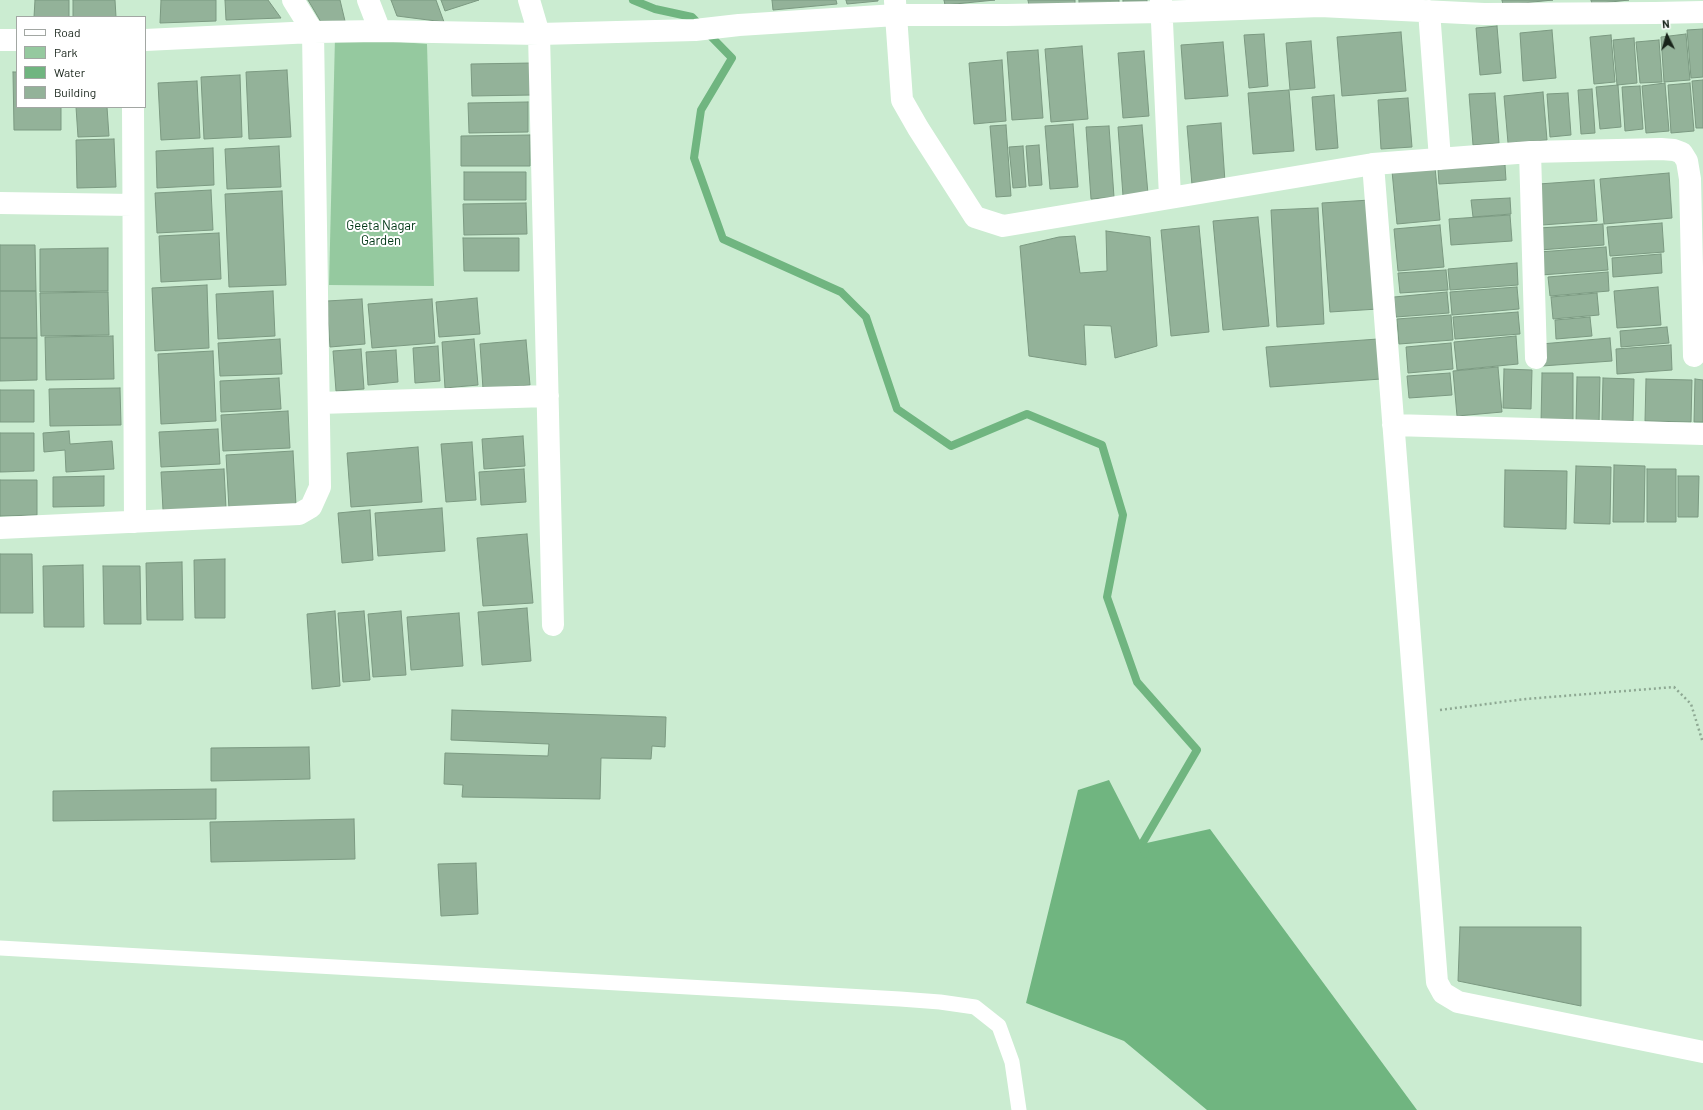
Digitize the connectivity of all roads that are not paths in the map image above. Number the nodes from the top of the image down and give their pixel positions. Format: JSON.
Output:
{"nodes":[{"id":1,"x":293,"y":0,"type":"edge"},
{"id":2,"x":368,"y":0,"type":"edge"},
{"id":3,"x":529,"y":0,"type":"edge"},
{"id":4,"x":1320,"y":3,"type":"edge"},
{"id":5,"x":1161,"y":6,"type":"edge"},
{"id":6,"x":896,"y":7,"type":"edge"},
{"id":7,"x":1483,"y":7,"type":"edge"},
{"id":8,"x":1654,"y":7,"type":"edge"},
{"id":9,"x":1006,"y":8,"type":"edge"},
{"id":10,"x":1429,"y":11,"type":"junction"},
{"id":11,"x":1703,"y":12,"type":"edge"},
{"id":12,"x":380,"y":31,"type":"junction"},
{"id":13,"x":313,"y":32,"type":"junction"},
{"id":14,"x":539,"y":34,"type":"junction"},
{"id":15,"x":0,"y":40,"type":"edge"},
{"id":16,"x":16,"y":40,"type":"edge"},
{"id":17,"x":146,"y":40,"type":"edge"},
{"id":18,"x":133,"y":108,"type":"edge"},
{"id":19,"x":1530,"y":152,"type":"junction"},
{"id":20,"x":1440,"y":159,"type":"junction"},
{"id":21,"x":1373,"y":164,"type":"junction"},
{"id":22,"x":1170,"y":197,"type":"junction"},
{"id":23,"x":0,"y":203,"type":"edge"},
{"id":24,"x":133,"y":205,"type":"junction"},
{"id":25,"x":1694,"y":356,"type":"dead end"},
{"id":26,"x":1536,"y":358,"type":"dead end"},
{"id":27,"x":548,"y":396,"type":"junction"},
{"id":28,"x":319,"y":403,"type":"junction"},
{"id":29,"x":1393,"y":425,"type":"junction"},
{"id":30,"x":1703,"y":434,"type":"edge"},
{"id":31,"x":135,"y":522,"type":"junction"},
{"id":32,"x":0,"y":528,"type":"edge"},
{"id":33,"x":553,"y":625,"type":"dead end"},
{"id":34,"x":0,"y":948,"type":"edge"},
{"id":35,"x":1703,"y":1052,"type":"edge"},
{"id":36,"x":1019,"y":1110,"type":"edge"}],
"edges":[{"from":1,"to":13,"type":"street"},
{"from":2,"to":12,"type":"street"},
{"from":3,"to":14,"type":"street"},
{"from":4,"to":5,"type":"street"},
{"from":4,"to":10,"type":"street"},
{"from":5,"to":9,"type":"street"},
{"from":5,"to":22,"type":"street"},
{"from":6,"to":9,"type":"street"},
{"from":6,"to":14,"type":"street"},
{"from":6,"to":22,"type":"street"},
{"from":7,"to":8,"type":"street"},
{"from":7,"to":10,"type":"street"},
{"from":8,"to":11,"type":"street"},
{"from":10,"to":20,"type":"street"},
{"from":12,"to":13,"type":"street"},
{"from":12,"to":14,"type":"street"},
{"from":13,"to":17,"type":"street"},
{"from":13,"to":28,"type":"street"},
{"from":14,"to":27,"type":"street"},
{"from":15,"to":16,"type":"street"},
{"from":18,"to":24,"type":"street"},
{"from":19,"to":20,"type":"street"},
{"from":19,"to":25,"type":"street"},
{"from":19,"to":26,"type":"street"},
{"from":20,"to":21,"type":"street"},
{"from":21,"to":22,"type":"street"},
{"from":21,"to":29,"type":"street"},
{"from":23,"to":24,"type":"street"},
{"from":24,"to":31,"type":"street"},
{"from":27,"to":28,"type":"street"},
{"from":27,"to":33,"type":"street"},
{"from":28,"to":31,"type":"street"},
{"from":29,"to":30,"type":"street"},
{"from":29,"to":35,"type":"street"},
{"from":31,"to":32,"type":"street"},
{"from":34,"to":36,"type":"lane"}]}
